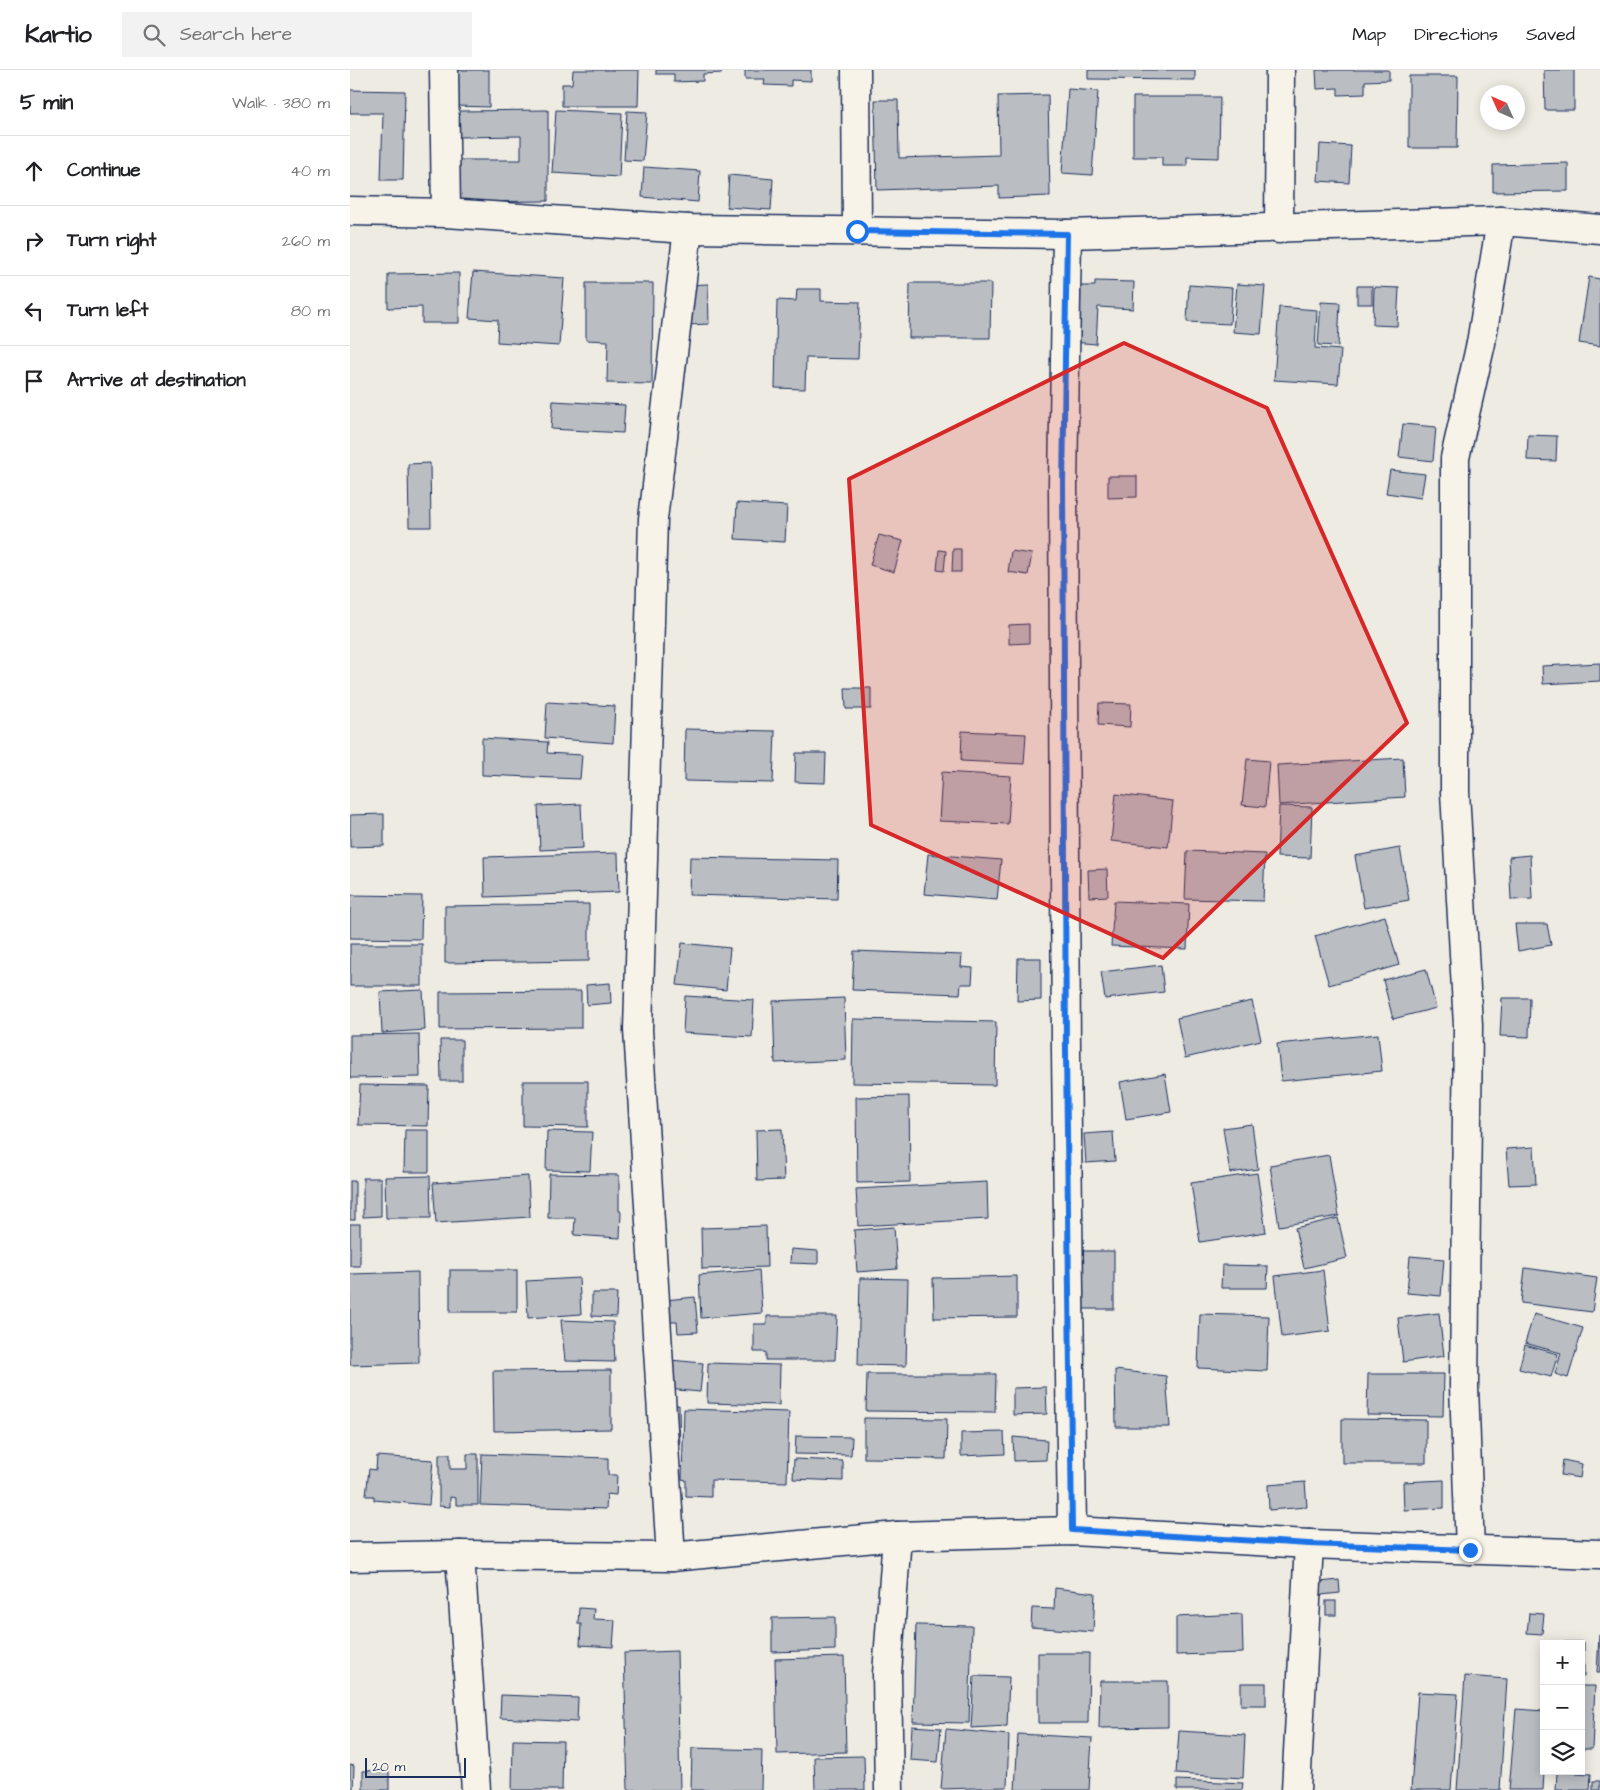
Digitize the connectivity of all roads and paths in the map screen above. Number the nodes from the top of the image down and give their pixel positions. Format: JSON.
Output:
{"nodes":[{"id":1,"x":444,"y":70,"type":"edge"},
{"id":2,"x":856,"y":70,"type":"edge"},
{"id":3,"x":1280,"y":70,"type":"edge"},
{"id":4,"x":350,"y":211,"type":"edge"},
{"id":5,"x":446,"y":214,"type":"junction"},
{"id":6,"x":1501,"y":221,"type":"junction"},
{"id":7,"x":1279,"y":228,"type":"junction"},
{"id":8,"x":688,"y":229,"type":"junction"},
{"id":9,"x":1600,"y":229,"type":"edge"},
{"id":10,"x":857,"y":231,"type":"junction"},
{"id":11,"x":1067,"y":234,"type":"junction"},
{"id":12,"x":1072,"y":1530,"type":"junction"},
{"id":13,"x":897,"y":1536,"type":"junction"},
{"id":14,"x":1309,"y":1544,"type":"junction"},
{"id":15,"x":1470,"y":1550,"type":"junction"},
{"id":16,"x":1600,"y":1554,"type":"edge"},
{"id":17,"x":460,"y":1555,"type":"junction"},
{"id":18,"x":350,"y":1557,"type":"edge"},
{"id":19,"x":671,"y":1557,"type":"junction"},
{"id":20,"x":476,"y":1790,"type":"edge"},
{"id":21,"x":889,"y":1790,"type":"edge"},
{"id":22,"x":1296,"y":1790,"type":"edge"}],
"edges":[{"from":1,"to":5,"type":"street"},
{"from":2,"to":10,"type":"street"},
{"from":3,"to":7,"type":"street"},
{"from":4,"to":5,"type":"street"},
{"from":5,"to":8,"type":"street"},
{"from":6,"to":7,"type":"street"},
{"from":6,"to":9,"type":"street"},
{"from":6,"to":15,"type":"street"},
{"from":7,"to":11,"type":"street"},
{"from":8,"to":10,"type":"street"},
{"from":8,"to":19,"type":"street"},
{"from":10,"to":11,"type":"street"},
{"from":11,"to":12,"type":"street"},
{"from":12,"to":13,"type":"street"},
{"from":12,"to":14,"type":"street"},
{"from":13,"to":19,"type":"street"},
{"from":13,"to":21,"type":"street"},
{"from":14,"to":15,"type":"street"},
{"from":14,"to":22,"type":"street"},
{"from":15,"to":16,"type":"street"},
{"from":17,"to":18,"type":"street"},
{"from":17,"to":19,"type":"street"},
{"from":17,"to":20,"type":"street"}]}
